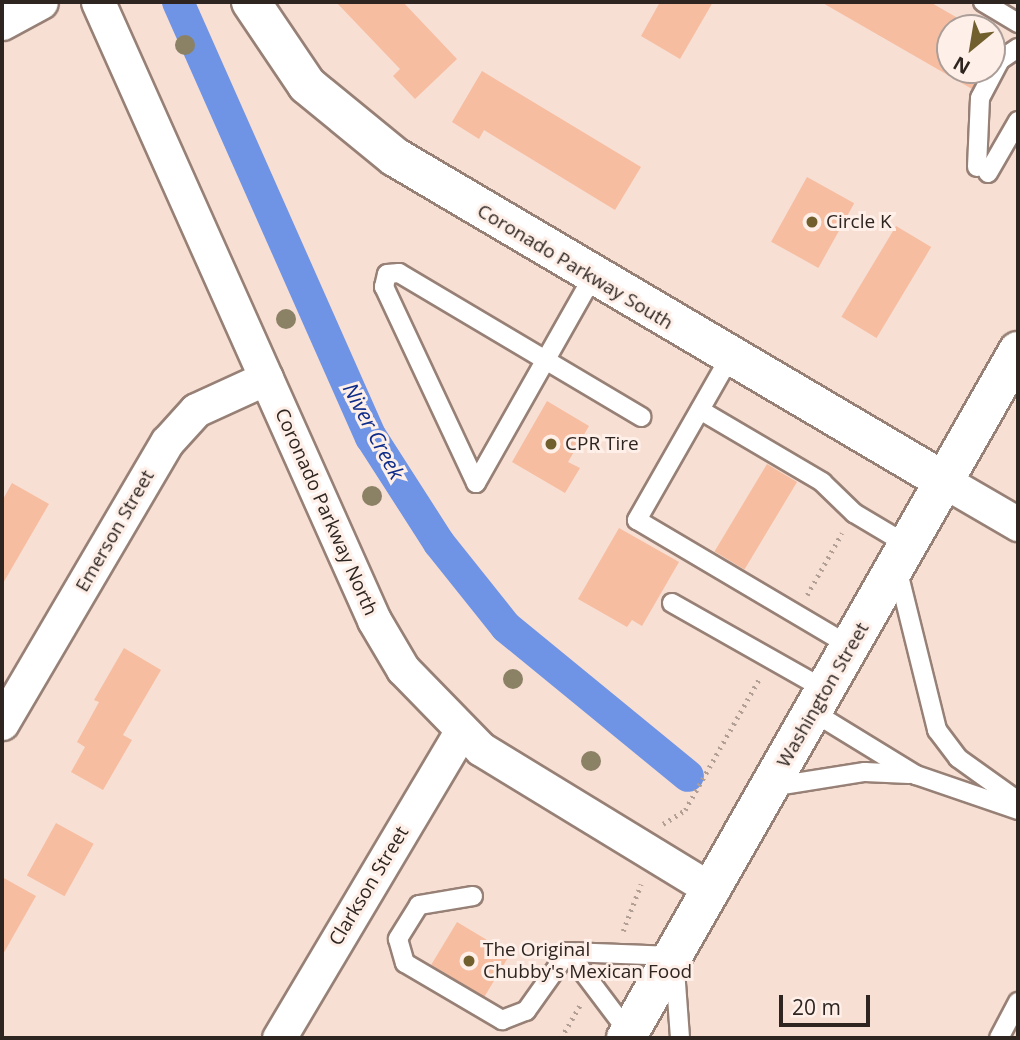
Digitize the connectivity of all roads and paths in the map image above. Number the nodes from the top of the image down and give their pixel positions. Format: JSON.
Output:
{"nodes":[{"id":1,"x":41,"y":2,"type":"edge"},
{"id":2,"x":99,"y":2,"type":"edge"},
{"id":3,"x":251,"y":2,"type":"edge"},
{"id":4,"x":983,"y":2,"type":"edge"},
{"id":5,"x":2,"y":23,"type":"edge"},
{"id":6,"x":1018,"y":23,"type":"edge"},
{"id":7,"x":1018,"y":48,"type":"edge"},
{"id":8,"x":1018,"y":121,"type":"edge"},
{"id":9,"x":592,"y":278,"type":"junction"},
{"id":10,"x":1018,"y":351,"type":"edge"},
{"id":11,"x":730,"y":357,"type":"junction"},
{"id":12,"x":545,"y":360,"type":"junction"},
{"id":13,"x":266,"y":378,"type":"junction"},
{"id":14,"x":701,"y":410,"type":"junction"},
{"id":15,"x":642,"y":417,"type":"dead end"},
{"id":16,"x":944,"y":481,"type":"junction"},
{"id":17,"x":1018,"y":524,"type":"edge"},
{"id":18,"x":902,"y":555,"type":"junction"},
{"id":19,"x":672,"y":603,"type":"dead end"},
{"id":20,"x":850,"y":646,"type":"junction"},
{"id":21,"x":819,"y":701,"type":"junction"},
{"id":22,"x":2,"y":723,"type":"edge"},
{"id":23,"x":460,"y":733,"type":"junction"},
{"id":24,"x":916,"y":775,"type":"junction"},
{"id":25,"x":770,"y":788,"type":"junction"},
{"id":26,"x":1018,"y":801,"type":"edge"},
{"id":27,"x":1018,"y":810,"type":"edge"},
{"id":28,"x":641,"y":884,"type":"dead end"},
{"id":29,"x":712,"y":890,"type":"junction"},
{"id":30,"x":473,"y":896,"type":"dead end"},
{"id":31,"x":618,"y":940,"type":"dead end"},
{"id":32,"x":568,"y":952,"type":"junction"},
{"id":33,"x":674,"y":956,"type":"junction"},
{"id":34,"x":582,"y":1002,"type":"dead end"},
{"id":35,"x":1018,"y":1002,"type":"edge"},
{"id":36,"x":627,"y":1036,"type":"edge"},
{"id":37,"x":279,"y":1038,"type":"edge"},
{"id":38,"x":561,"y":1038,"type":"edge"},
{"id":39,"x":680,"y":1038,"type":"edge"},
{"id":40,"x":999,"y":1038,"type":"edge"}],
"edges":[{"from":1,"to":5,"type":"street"},
{"from":2,"to":13,"type":"street","name":"Coronado Parkway North"},
{"from":3,"to":9,"type":"street","name":"Coronado Parkway South"},
{"from":4,"to":6,"type":"lane"},
{"from":7,"to":8,"type":"lane"},
{"from":9,"to":11,"type":"street","name":"Coronado Parkway South"},
{"from":9,"to":12,"type":"lane"},
{"from":10,"to":16,"type":"street","name":"Washington Street"},
{"from":11,"to":14,"type":"lane"},
{"from":11,"to":16,"type":"street","name":"Coronado Parkway South"},
{"from":12,"to":12,"type":"lane"},
{"from":12,"to":15,"type":"lane"},
{"from":13,"to":22,"type":"street","name":"Emerson Street"},
{"from":13,"to":23,"type":"street","name":"Coronado Parkway North"},
{"from":14,"to":18,"type":"lane"},
{"from":14,"to":20,"type":"lane"},
{"from":16,"to":17,"type":"street"},
{"from":16,"to":18,"type":"street","name":"Washington Street"},
{"from":18,"to":20,"type":"street","name":"Washington Street"},
{"from":18,"to":26,"type":"lane"},
{"from":19,"to":21,"type":"lane"},
{"from":20,"to":21,"type":"street","name":"Washington Street"},
{"from":21,"to":24,"type":"lane"},
{"from":21,"to":25,"type":"street","name":"Washington Street"},
{"from":23,"to":29,"type":"street","name":"Coronado Parkway North"},
{"from":23,"to":37,"type":"street","name":"Clarkson Street"},
{"from":24,"to":25,"type":"lane"},
{"from":24,"to":27,"type":"lane"},
{"from":25,"to":29,"type":"street","name":"Washington Street"},
{"from":28,"to":31,"type":"path"},
{"from":29,"to":33,"type":"street","name":"Washington Street"},
{"from":30,"to":32,"type":"lane"},
{"from":32,"to":33,"type":"lane"},
{"from":32,"to":36,"type":"lane"},
{"from":33,"to":36,"type":"street","name":"Washington Street"},
{"from":33,"to":39,"type":"lane"},
{"from":34,"to":38,"type":"path"},
{"from":35,"to":40,"type":"lane"}]}
